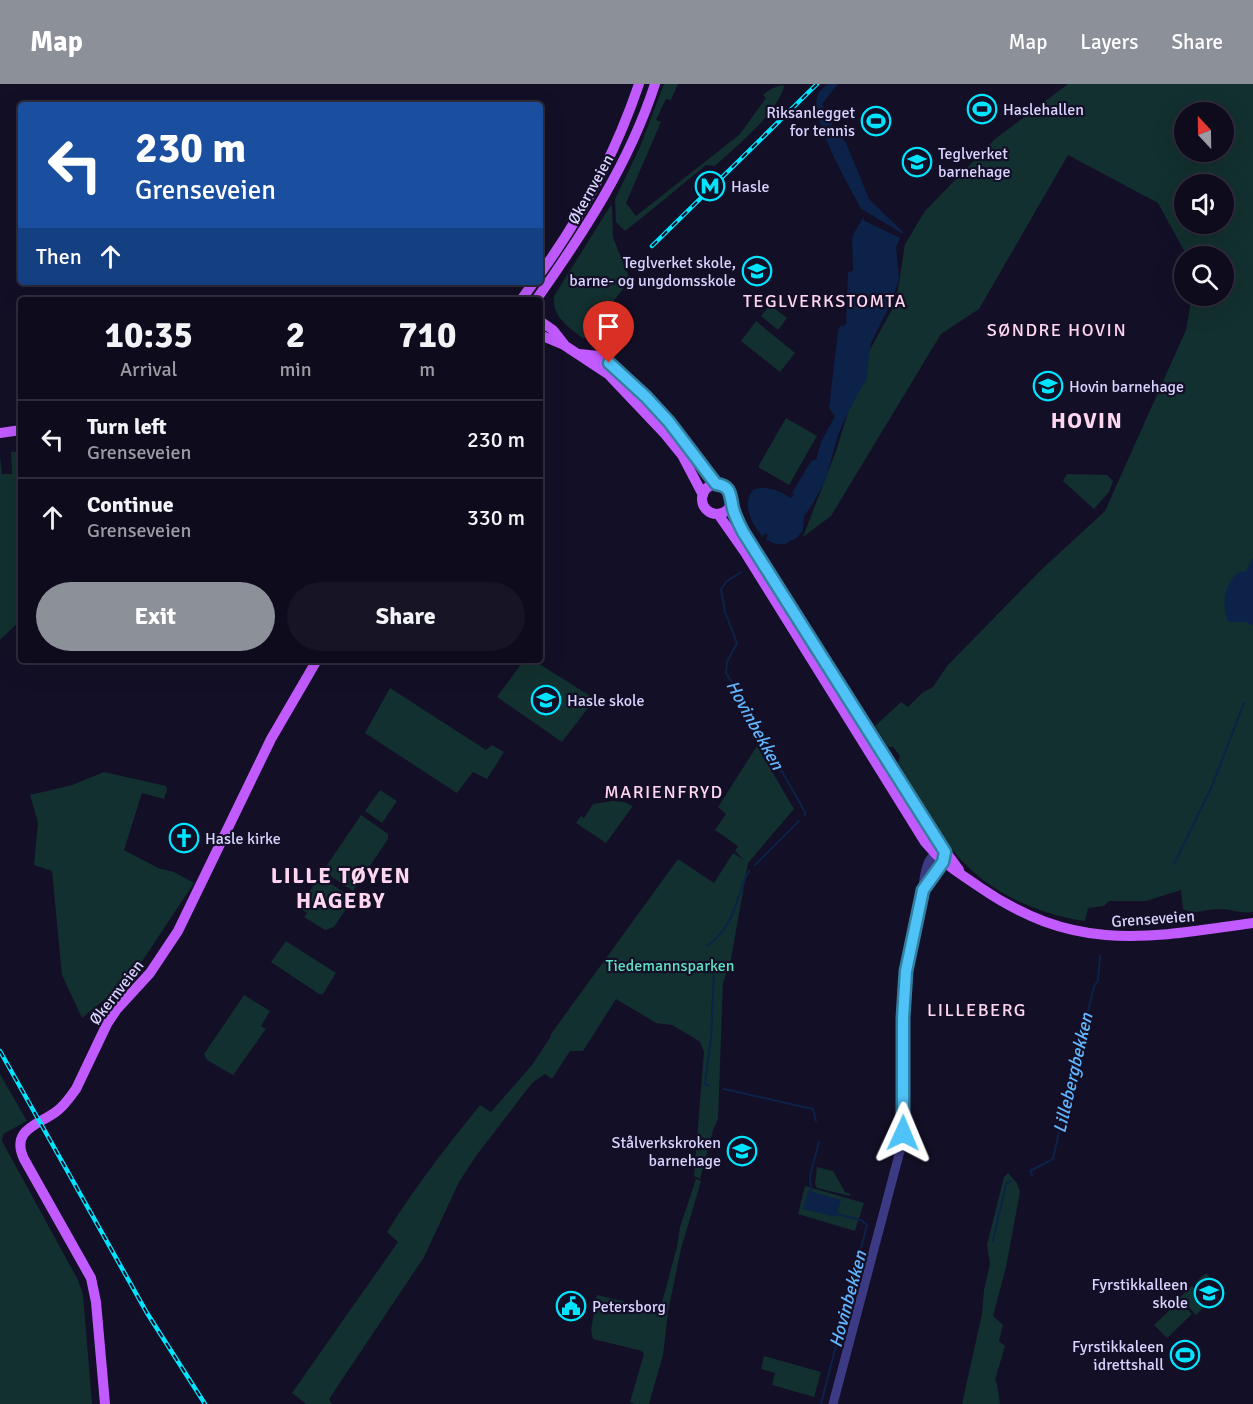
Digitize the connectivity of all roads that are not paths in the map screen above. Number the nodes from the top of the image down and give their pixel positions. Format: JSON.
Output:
{"nodes":[{"id":1,"x":639,"y":84,"type":"edge"},
{"id":2,"x":655,"y":84,"type":"edge"},
{"id":3,"x":543,"y":270,"type":"edge"},
{"id":4,"x":538,"y":297,"type":"edge"},
{"id":5,"x":543,"y":323,"type":"edge"},
{"id":6,"x":543,"y":335,"type":"edge"},
{"id":7,"x":564,"y":345,"type":"junction"},
{"id":8,"x":579,"y":354,"type":"junction"},
{"id":9,"x":610,"y":376,"type":"junction"},
{"id":10,"x":641,"y":392,"type":"junction"},
{"id":11,"x":18,"y":431,"type":"edge"},
{"id":12,"x":0,"y":434,"type":"edge"},
{"id":13,"x":716,"y":484,"type":"junction"},
{"id":14,"x":703,"y":495,"type":"junction"},
{"id":15,"x":732,"y":504,"type":"junction"},
{"id":16,"x":718,"y":514,"type":"junction"},
{"id":17,"x":315,"y":663,"type":"edge"},
{"id":18,"x":941,"y":856,"type":"junction"},
{"id":19,"x":1253,"y":923,"type":"edge"},
{"id":20,"x":105,"y":1404,"type":"edge"},
{"id":21,"x":833,"y":1404,"type":"edge"}],
"edges":[{"from":1,"to":3,"type":"main road","name":"Økernveien"},
{"from":2,"to":4,"type":"main road","name":"Økernveien"},
{"from":5,"to":7,"type":"main road"},
{"from":6,"to":7,"type":"main road"},
{"from":7,"to":8,"type":"main road"},
{"from":8,"to":9,"type":"main road"},
{"from":8,"to":10,"type":"main road"},
{"from":9,"to":10,"type":"main road"},
{"from":9,"to":14,"type":"main road"},
{"from":10,"to":13,"type":"main road"},
{"from":11,"to":12,"type":"main road"},
{"from":13,"to":14,"type":"main road"},
{"from":13,"to":15,"type":"main road"},
{"from":14,"to":16,"type":"main road"},
{"from":15,"to":16,"type":"main road"},
{"from":15,"to":18,"type":"main road","name":"Grenseveien"},
{"from":16,"to":18,"type":"main road","name":"Grenseveien"},
{"from":17,"to":20,"type":"main road","name":"Økernveien"},
{"from":18,"to":19,"type":"main road","name":"Grenseveien"},
{"from":18,"to":21,"type":"street"}]}
